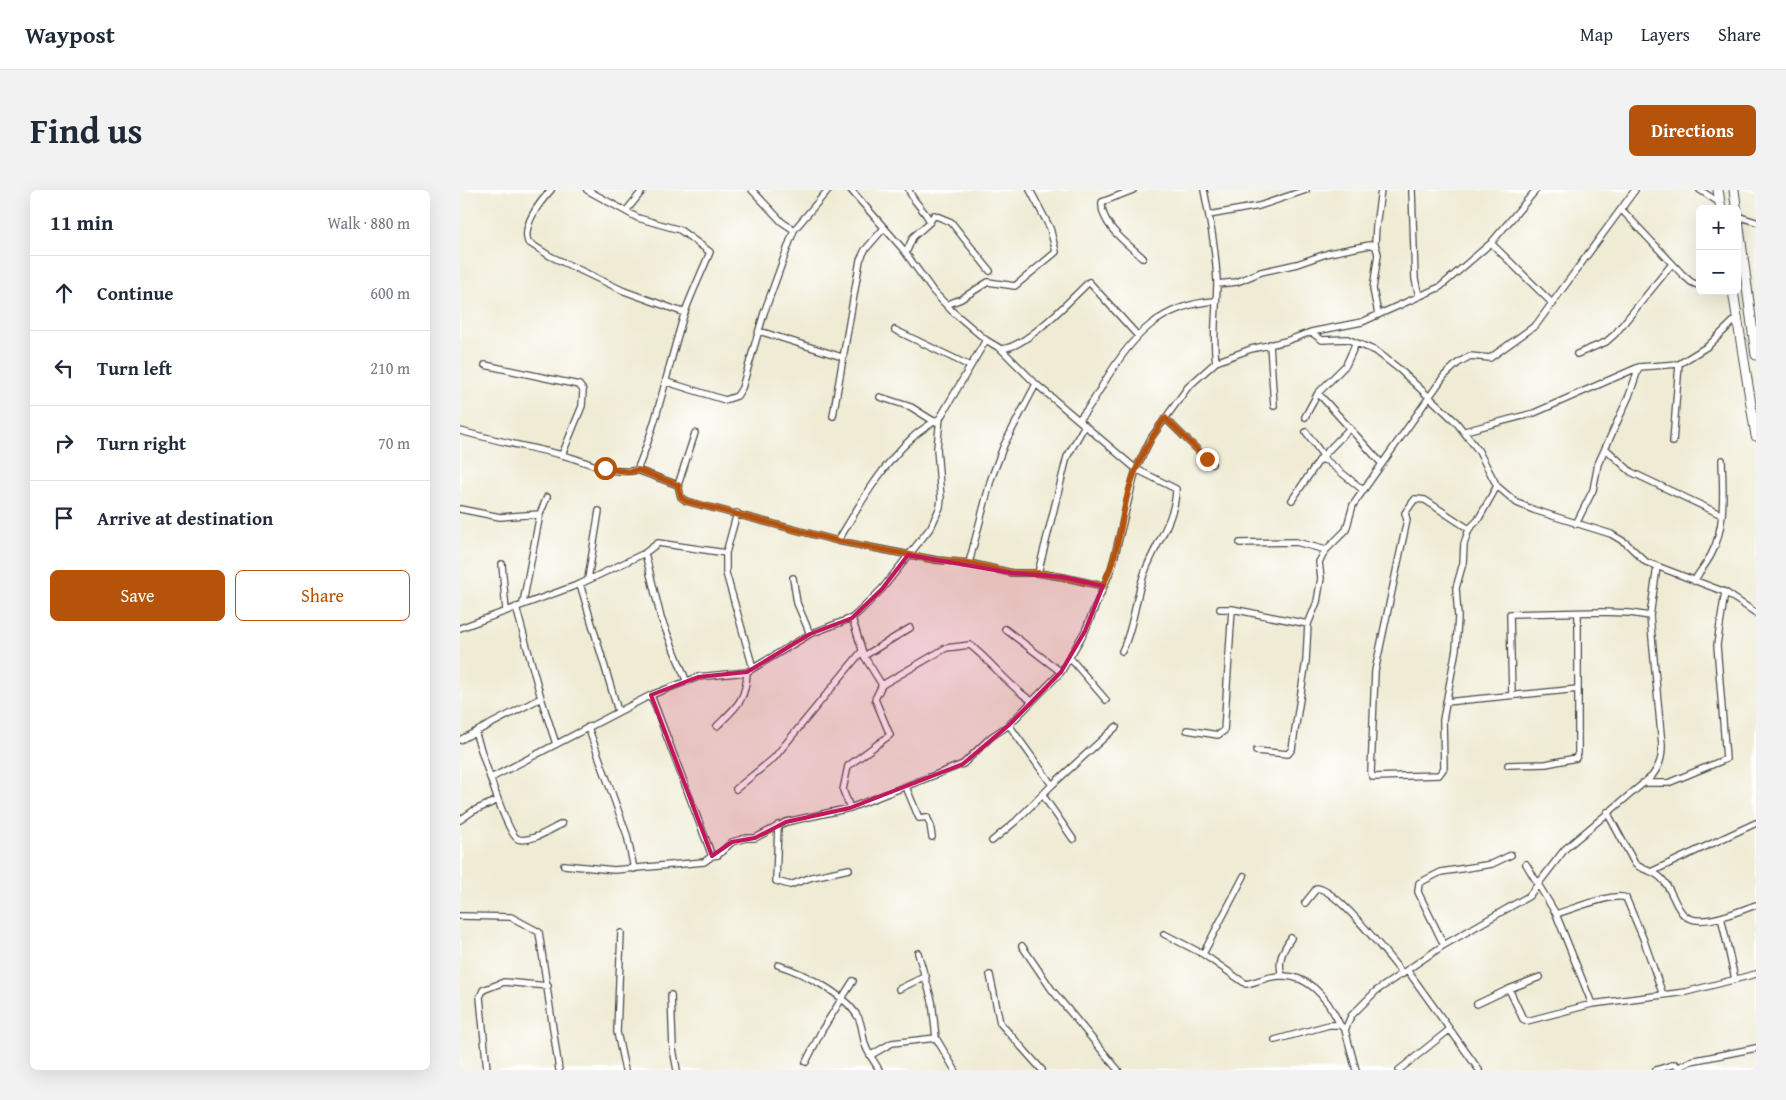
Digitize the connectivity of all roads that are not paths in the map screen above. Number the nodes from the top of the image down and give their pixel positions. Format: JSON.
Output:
{"nodes":[{"id":1,"x":551,"y":190,"type":"edge"},
{"id":2,"x":587,"y":190,"type":"edge"},
{"id":3,"x":643,"y":190,"type":"edge"},
{"id":4,"x":752,"y":190,"type":"edge"},
{"id":5,"x":828,"y":190,"type":"edge"},
{"id":6,"x":851,"y":190,"type":"edge"},
{"id":7,"x":909,"y":190,"type":"edge"},
{"id":8,"x":1030,"y":190,"type":"edge"},
{"id":9,"x":1133,"y":190,"type":"edge"},
{"id":10,"x":1204,"y":190,"type":"edge"},
{"id":11,"x":1306,"y":190,"type":"edge"},
{"id":12,"x":1381,"y":190,"type":"edge"},
{"id":13,"x":1412,"y":190,"type":"edge"},
{"id":14,"x":1536,"y":190,"type":"edge"},
{"id":15,"x":1634,"y":190,"type":"edge"},
{"id":16,"x":1700,"y":190,"type":"edge"},
{"id":17,"x":1718,"y":190,"type":"edge"},
{"id":18,"x":1734,"y":190,"type":"edge"},
{"id":19,"x":1719,"y":205,"type":"edge"},
{"id":20,"x":1722,"y":205,"type":"edge"},
{"id":21,"x":1736,"y":205,"type":"edge"},
{"id":22,"x":1622,"y":209,"type":"junction"},
{"id":23,"x":626,"y":211,"type":"junction"},
{"id":24,"x":1209,"y":215,"type":"junction"},
{"id":25,"x":1741,"y":218,"type":"edge"},
{"id":26,"x":930,"y":222,"type":"junction"},
{"id":27,"x":1756,"y":222,"type":"edge"},
{"id":28,"x":884,"y":228,"type":"junction"},
{"id":29,"x":794,"y":230,"type":"junction"},
{"id":30,"x":1741,"y":240,"type":"edge"},
{"id":31,"x":1491,"y":243,"type":"junction"},
{"id":32,"x":1375,"y":244,"type":"junction"},
{"id":33,"x":906,"y":253,"type":"junction"},
{"id":34,"x":1143,"y":258,"type":"dead end"},
{"id":35,"x":1672,"y":264,"type":"junction"},
{"id":36,"x":990,"y":271,"type":"dead end"},
{"id":37,"x":1217,"y":284,"type":"junction"},
{"id":38,"x":1696,"y":284,"type":"edge"},
{"id":39,"x":1734,"y":295,"type":"edge"},
{"id":40,"x":1419,"y":296,"type":"junction"},
{"id":41,"x":1215,"y":301,"type":"junction"},
{"id":42,"x":1553,"y":304,"type":"junction"},
{"id":43,"x":946,"y":305,"type":"junction"},
{"id":44,"x":685,"y":313,"type":"junction"},
{"id":45,"x":1378,"y":314,"type":"junction"},
{"id":46,"x":1737,"y":318,"type":"junction"},
{"id":47,"x":894,"y":330,"type":"dead end"},
{"id":48,"x":759,"y":331,"type":"junction"},
{"id":49,"x":1311,"y":332,"type":"junction"},
{"id":50,"x":1138,"y":336,"type":"junction"},
{"id":51,"x":986,"y":340,"type":"junction"},
{"id":52,"x":1356,"y":343,"type":"junction"},
{"id":53,"x":1270,"y":344,"type":"junction"},
{"id":54,"x":1001,"y":349,"type":"junction"},
{"id":55,"x":1577,"y":354,"type":"dead end"},
{"id":56,"x":1756,"y":355,"type":"edge"},
{"id":57,"x":842,"y":357,"type":"junction"},
{"id":58,"x":1216,"y":362,"type":"junction"},
{"id":59,"x":1679,"y":364,"type":"junction"},
{"id":60,"x":485,"y":365,"type":"dead end"},
{"id":61,"x":970,"y":366,"type":"junction"},
{"id":62,"x":1638,"y":367,"type":"junction"},
{"id":63,"x":667,"y":382,"type":"junction"},
{"id":64,"x":1036,"y":384,"type":"junction"},
{"id":65,"x":1318,"y":394,"type":"junction"},
{"id":66,"x":1428,"y":396,"type":"junction"},
{"id":67,"x":880,"y":397,"type":"dead end"},
{"id":68,"x":1274,"y":406,"type":"dead end"},
{"id":69,"x":832,"y":416,"type":"dead end"},
{"id":70,"x":1305,"y":417,"type":"dead end"},
{"id":71,"x":1165,"y":418,"type":"junction"},
{"id":72,"x":1079,"y":419,"type":"junction"},
{"id":73,"x":938,"y":420,"type":"junction"},
{"id":74,"x":1085,"y":425,"type":"junction"},
{"id":75,"x":1350,"y":428,"type":"junction"},
{"id":76,"x":460,"y":431,"type":"edge"},
{"id":77,"x":1306,"y":432,"type":"dead end"},
{"id":78,"x":1465,"y":432,"type":"junction"},
{"id":79,"x":695,"y":434,"type":"dead end"},
{"id":80,"x":1756,"y":436,"type":"edge"},
{"id":81,"x":1673,"y":442,"type":"dead end"},
{"id":82,"x":1606,"y":449,"type":"junction"},
{"id":83,"x":562,"y":455,"type":"junction"},
{"id":84,"x":1323,"y":458,"type":"junction"},
{"id":85,"x":1722,"y":460,"type":"dead end"},
{"id":86,"x":1212,"y":464,"type":"dead end"},
{"id":87,"x":1382,"y":464,"type":"junction"},
{"id":88,"x":1136,"y":469,"type":"junction"},
{"id":89,"x":638,"y":470,"type":"junction"},
{"id":90,"x":678,"y":485,"type":"junction"},
{"id":91,"x":1497,"y":486,"type":"junction"},
{"id":92,"x":1363,"y":490,"type":"junction"},
{"id":93,"x":547,"y":497,"type":"dead end"},
{"id":94,"x":1292,"y":500,"type":"dead end"},
{"id":95,"x":460,"y":509,"type":"edge"},
{"id":96,"x":599,"y":511,"type":"dead end"},
{"id":97,"x":737,"y":513,"type":"junction"},
{"id":98,"x":540,"y":514,"type":"junction"},
{"id":99,"x":1722,"y":515,"type":"junction"},
{"id":100,"x":1576,"y":524,"type":"junction"},
{"id":101,"x":1469,"y":529,"type":"junction"},
{"id":102,"x":838,"y":541,"type":"junction"},
{"id":103,"x":1240,"y":543,"type":"dead end"},
{"id":104,"x":1326,"y":550,"type":"junction"},
{"id":105,"x":645,"y":552,"type":"junction"},
{"id":106,"x":726,"y":553,"type":"junction"},
{"id":107,"x":908,"y":555,"type":"junction"},
{"id":108,"x":969,"y":563,"type":"junction"},
{"id":109,"x":502,"y":564,"type":"dead end"},
{"id":110,"x":1657,"y":566,"type":"junction"},
{"id":111,"x":1038,"y":573,"type":"junction"},
{"id":112,"x":793,"y":578,"type":"dead end"},
{"id":113,"x":588,"y":579,"type":"junction"},
{"id":114,"x":1694,"y":581,"type":"junction"},
{"id":115,"x":580,"y":584,"type":"junction"},
{"id":116,"x":1103,"y":586,"type":"junction"},
{"id":117,"x":1725,"y":592,"type":"junction"},
{"id":118,"x":523,"y":603,"type":"junction"},
{"id":119,"x":516,"y":607,"type":"junction"},
{"id":120,"x":1232,"y":608,"type":"junction"},
{"id":121,"x":1220,"y":609,"type":"dead end"},
{"id":122,"x":506,"y":611,"type":"junction"},
{"id":123,"x":1578,"y":613,"type":"junction"},
{"id":124,"x":1756,"y":613,"type":"edge"},
{"id":125,"x":1650,"y":616,"type":"junction"},
{"id":126,"x":852,"y":618,"type":"junction"},
{"id":127,"x":1308,"y":624,"type":"junction"},
{"id":128,"x":460,"y":628,"type":"edge"},
{"id":129,"x":910,"y":628,"type":"dead end"},
{"id":130,"x":1005,"y":629,"type":"dead end"},
{"id":131,"x":810,"y":634,"type":"junction"},
{"id":132,"x":1122,"y":651,"type":"dead end"},
{"id":133,"x":863,"y":653,"type":"junction"},
{"id":134,"x":1070,"y":658,"type":"junction"},
{"id":135,"x":750,"y":670,"type":"junction"},
{"id":136,"x":1061,"y":672,"type":"junction"},
{"id":137,"x":686,"y":680,"type":"junction"},
{"id":138,"x":882,"y":685,"type":"junction"},
{"id":139,"x":1578,"y":689,"type":"junction"},
{"id":140,"x":651,"y":695,"type":"junction"},
{"id":141,"x":1512,"y":695,"type":"junction"},
{"id":142,"x":541,"y":698,"type":"junction"},
{"id":143,"x":1106,"y":700,"type":"dead end"},
{"id":144,"x":1032,"y":701,"type":"junction"},
{"id":145,"x":1446,"y":702,"type":"junction"},
{"id":146,"x":618,"y":710,"type":"junction"},
{"id":147,"x":1009,"y":725,"type":"junction"},
{"id":148,"x":717,"y":726,"type":"dead end"},
{"id":149,"x":588,"y":727,"type":"junction"},
{"id":150,"x":1116,"y":727,"type":"dead end"},
{"id":151,"x":1187,"y":730,"type":"dead end"},
{"id":152,"x":475,"y":732,"type":"junction"},
{"id":153,"x":460,"y":740,"type":"edge"},
{"id":154,"x":556,"y":744,"type":"junction"},
{"id":155,"x":1256,"y":751,"type":"dead end"},
{"id":156,"x":1508,"y":766,"type":"dead end"},
{"id":157,"x":491,"y":778,"type":"junction"},
{"id":158,"x":1643,"y":783,"type":"junction"},
{"id":159,"x":1052,"y":784,"type":"junction"},
{"id":160,"x":906,"y":786,"type":"junction"},
{"id":161,"x":736,"y":789,"type":"dead end"},
{"id":162,"x":1042,"y":794,"type":"junction"},
{"id":163,"x":498,"y":800,"type":"junction"},
{"id":164,"x":850,"y":808,"type":"junction"},
{"id":165,"x":1607,"y":812,"type":"junction"},
{"id":166,"x":460,"y":820,"type":"edge"},
{"id":167,"x":1756,"y":823,"type":"edge"},
{"id":168,"x":562,"y":824,"type":"dead end"},
{"id":169,"x":778,"y":825,"type":"junction"},
{"id":170,"x":932,"y":837,"type":"dead end"},
{"id":171,"x":1073,"y":839,"type":"dead end"},
{"id":172,"x":992,"y":841,"type":"dead end"},
{"id":173,"x":1511,"y":855,"type":"dead end"},
{"id":174,"x":712,"y":856,"type":"junction"},
{"id":175,"x":1526,"y":864,"type":"dead end"},
{"id":176,"x":564,"y":865,"type":"dead end"},
{"id":177,"x":634,"y":869,"type":"junction"},
{"id":178,"x":849,"y":869,"type":"dead end"},
{"id":179,"x":1653,"y":871,"type":"junction"},
{"id":180,"x":1244,"y":876,"type":"dead end"},
{"id":181,"x":1539,"y":886,"type":"junction"},
{"id":182,"x":1305,"y":903,"type":"dead end"},
{"id":183,"x":1756,"y":905,"type":"edge"},
{"id":184,"x":1556,"y":914,"type":"junction"},
{"id":185,"x":460,"y":916,"type":"edge"},
{"id":186,"x":1721,"y":917,"type":"junction"},
{"id":187,"x":621,"y":933,"type":"dead end"},
{"id":188,"x":1164,"y":934,"type":"dead end"},
{"id":189,"x":1292,"y":938,"type":"dead end"},
{"id":190,"x":1444,"y":945,"type":"junction"},
{"id":191,"x":1022,"y":946,"type":"dead end"},
{"id":192,"x":918,"y":953,"type":"dead end"},
{"id":193,"x":1203,"y":954,"type":"junction"},
{"id":194,"x":778,"y":965,"type":"dead end"},
{"id":195,"x":1405,"y":972,"type":"junction"},
{"id":196,"x":1756,"y":974,"type":"edge"},
{"id":197,"x":990,"y":975,"type":"dead end"},
{"id":198,"x":1282,"y":975,"type":"junction"},
{"id":199,"x":926,"y":976,"type":"junction"},
{"id":200,"x":1540,"y":977,"type":"dead end"},
{"id":201,"x":1735,"y":979,"type":"junction"},
{"id":202,"x":853,"y":981,"type":"dead end"},
{"id":203,"x":548,"y":986,"type":"junction"},
{"id":204,"x":899,"y":989,"type":"dead end"},
{"id":205,"x":1509,"y":989,"type":"junction"},
{"id":206,"x":671,"y":994,"type":"dead end"},
{"id":207,"x":1663,"y":995,"type":"junction"},
{"id":208,"x":841,"y":999,"type":"junction"},
{"id":209,"x":1477,"y":1004,"type":"dead end"},
{"id":210,"x":1592,"y":1004,"type":"junction"},
{"id":211,"x":1340,"y":1025,"type":"junction"},
{"id":212,"x":1345,"y":1030,"type":"junction"},
{"id":213,"x":1449,"y":1030,"type":"junction"},
{"id":214,"x":936,"y":1038,"type":"junction"},
{"id":215,"x":1275,"y":1040,"type":"dead end"},
{"id":216,"x":1756,"y":1048,"type":"edge"},
{"id":217,"x":871,"y":1055,"type":"junction"},
{"id":218,"x":806,"y":1062,"type":"dead end"},
{"id":219,"x":1680,"y":1068,"type":"edge"},
{"id":220,"x":487,"y":1070,"type":"edge"},
{"id":221,"x":558,"y":1070,"type":"edge"},
{"id":222,"x":625,"y":1070,"type":"edge"},
{"id":223,"x":678,"y":1070,"type":"edge"},
{"id":224,"x":879,"y":1070,"type":"edge"},
{"id":225,"x":955,"y":1070,"type":"edge"},
{"id":226,"x":1042,"y":1070,"type":"edge"},
{"id":227,"x":1118,"y":1070,"type":"edge"},
{"id":228,"x":1356,"y":1070,"type":"edge"},
{"id":229,"x":1399,"y":1070,"type":"edge"},
{"id":230,"x":1479,"y":1070,"type":"edge"},
{"id":231,"x":1656,"y":1070,"type":"edge"}],
"edges":[{"from":1,"to":44,"type":"street"},
{"from":2,"to":23,"type":"street"},
{"from":3,"to":23,"type":"street"},
{"from":4,"to":29,"type":"street"},
{"from":5,"to":29,"type":"street"},
{"from":6,"to":28,"type":"street"},
{"from":7,"to":26,"type":"street"},
{"from":8,"to":43,"type":"street"},
{"from":9,"to":34,"type":"street"},
{"from":10,"to":24,"type":"street"},
{"from":11,"to":24,"type":"street"},
{"from":12,"to":32,"type":"street"},
{"from":13,"to":40,"type":"street"},
{"from":14,"to":31,"type":"street"},
{"from":15,"to":22,"type":"street"},
{"from":16,"to":19,"type":"street"},
{"from":17,"to":20,"type":"street"},
{"from":18,"to":21,"type":"street"},
{"from":22,"to":35,"type":"street"},
{"from":22,"to":42,"type":"street"},
{"from":23,"to":44,"type":"street"},
{"from":24,"to":37,"type":"street"},
{"from":25,"to":27,"type":"street"},
{"from":26,"to":33,"type":"street"},
{"from":26,"to":36,"type":"street"},
{"from":28,"to":33,"type":"street"},
{"from":28,"to":57,"type":"street"},
{"from":29,"to":48,"type":"street"},
{"from":30,"to":56,"type":"street"},
{"from":31,"to":40,"type":"street"},
{"from":31,"to":42,"type":"street"},
{"from":32,"to":37,"type":"street"},
{"from":32,"to":45,"type":"street"},
{"from":33,"to":43,"type":"street"},
{"from":35,"to":38,"type":"street"},
{"from":35,"to":55,"type":"street"},
{"from":37,"to":41,"type":"street"},
{"from":39,"to":46,"type":"street"},
{"from":40,"to":45,"type":"street"},
{"from":41,"to":50,"type":"street"},
{"from":41,"to":58,"type":"street"},
{"from":42,"to":66,"type":"street"},
{"from":43,"to":51,"type":"street"},
{"from":44,"to":63,"type":"street"},
{"from":45,"to":49,"type":"street"},
{"from":46,"to":59,"type":"street"},
{"from":46,"to":80,"type":"street"},
{"from":47,"to":61,"type":"street"},
{"from":48,"to":57,"type":"street"},
{"from":48,"to":63,"type":"street"},
{"from":49,"to":52,"type":"street"},
{"from":49,"to":53,"type":"street"},
{"from":50,"to":54,"type":"street"},
{"from":50,"to":72,"type":"street"},
{"from":51,"to":54,"type":"street"},
{"from":51,"to":61,"type":"street"},
{"from":52,"to":65,"type":"street"},
{"from":52,"to":66,"type":"street"},
{"from":53,"to":58,"type":"street"},
{"from":53,"to":68,"type":"street"},
{"from":54,"to":64,"type":"street"},
{"from":57,"to":69,"type":"street"},
{"from":58,"to":71,"type":"street"},
{"from":59,"to":62,"type":"street"},
{"from":59,"to":81,"type":"street"},
{"from":60,"to":83,"type":"street"},
{"from":61,"to":73,"type":"street"},
{"from":62,"to":78,"type":"street"},
{"from":62,"to":82,"type":"street"},
{"from":63,"to":89,"type":"street"},
{"from":64,"to":72,"type":"street"},
{"from":64,"to":108,"type":"street"},
{"from":65,"to":70,"type":"street"},
{"from":65,"to":75,"type":"street"},
{"from":66,"to":78,"type":"street"},
{"from":66,"to":87,"type":"street"},
{"from":67,"to":73,"type":"street"},
{"from":71,"to":86,"type":"street"},
{"from":71,"to":88,"type":"street"},
{"from":72,"to":74,"type":"street"},
{"from":73,"to":102,"type":"street"},
{"from":73,"to":107,"type":"street"},
{"from":74,"to":88,"type":"street"},
{"from":74,"to":111,"type":"street"},
{"from":75,"to":84,"type":"street"},
{"from":75,"to":87,"type":"street"},
{"from":76,"to":83,"type":"street"},
{"from":77,"to":84,"type":"street"},
{"from":78,"to":91,"type":"street"},
{"from":79,"to":90,"type":"street"},
{"from":82,"to":99,"type":"street"},
{"from":82,"to":100,"type":"street"},
{"from":83,"to":89,"type":"street"},
{"from":84,"to":92,"type":"street"},
{"from":84,"to":94,"type":"street"},
{"from":85,"to":99,"type":"street"},
{"from":87,"to":92,"type":"street"},
{"from":88,"to":116,"type":"street"},
{"from":88,"to":132,"type":"street"},
{"from":89,"to":90,"type":"street"},
{"from":90,"to":97,"type":"street"},
{"from":91,"to":100,"type":"street"},
{"from":91,"to":101,"type":"street"},
{"from":92,"to":104,"type":"street"},
{"from":93,"to":98,"type":"street"},
{"from":95,"to":98,"type":"street"},
{"from":96,"to":113,"type":"street"},
{"from":97,"to":102,"type":"street"},
{"from":97,"to":106,"type":"street"},
{"from":98,"to":118,"type":"street"},
{"from":99,"to":114,"type":"street"},
{"from":100,"to":110,"type":"street"},
{"from":101,"to":145,"type":"street"},
{"from":101,"to":145,"type":"street"},
{"from":102,"to":107,"type":"street"},
{"from":103,"to":104,"type":"street"},
{"from":104,"to":127,"type":"street"},
{"from":105,"to":106,"type":"street"},
{"from":105,"to":113,"type":"street"},
{"from":105,"to":137,"type":"street"},
{"from":106,"to":135,"type":"street"},
{"from":107,"to":108,"type":"street"},
{"from":107,"to":126,"type":"street"},
{"from":108,"to":111,"type":"street"},
{"from":109,"to":122,"type":"street"},
{"from":110,"to":114,"type":"street"},
{"from":110,"to":125,"type":"street"},
{"from":111,"to":116,"type":"street"},
{"from":112,"to":131,"type":"street"},
{"from":113,"to":115,"type":"street"},
{"from":114,"to":117,"type":"street"},
{"from":115,"to":118,"type":"street"},
{"from":115,"to":146,"type":"street"},
{"from":116,"to":134,"type":"street"},
{"from":117,"to":124,"type":"street"},
{"from":117,"to":158,"type":"street"},
{"from":118,"to":119,"type":"street"},
{"from":119,"to":122,"type":"street"},
{"from":119,"to":142,"type":"street"},
{"from":120,"to":121,"type":"street"},
{"from":120,"to":127,"type":"street"},
{"from":120,"to":151,"type":"street"},
{"from":122,"to":128,"type":"street"},
{"from":123,"to":125,"type":"street"},
{"from":123,"to":139,"type":"street"},
{"from":123,"to":141,"type":"street"},
{"from":125,"to":158,"type":"street"},
{"from":126,"to":131,"type":"street"},
{"from":126,"to":133,"type":"street"},
{"from":127,"to":155,"type":"street"},
{"from":129,"to":133,"type":"street"},
{"from":130,"to":136,"type":"street"},
{"from":131,"to":135,"type":"street"},
{"from":133,"to":138,"type":"street"},
{"from":133,"to":161,"type":"street"},
{"from":134,"to":136,"type":"street"},
{"from":134,"to":143,"type":"street"},
{"from":135,"to":137,"type":"street"},
{"from":135,"to":148,"type":"street"},
{"from":136,"to":144,"type":"street"},
{"from":137,"to":140,"type":"street"},
{"from":138,"to":144,"type":"street"},
{"from":138,"to":164,"type":"street"},
{"from":139,"to":141,"type":"street"},
{"from":139,"to":156,"type":"street"},
{"from":140,"to":146,"type":"street"},
{"from":140,"to":174,"type":"street"},
{"from":141,"to":145,"type":"street"},
{"from":142,"to":152,"type":"street"},
{"from":142,"to":154,"type":"street"},
{"from":144,"to":147,"type":"street"},
{"from":146,"to":149,"type":"street"},
{"from":147,"to":159,"type":"street"},
{"from":147,"to":160,"type":"street"},
{"from":149,"to":154,"type":"street"},
{"from":149,"to":177,"type":"street"},
{"from":150,"to":159,"type":"street"},
{"from":152,"to":153,"type":"street"},
{"from":152,"to":157,"type":"street"},
{"from":154,"to":157,"type":"street"},
{"from":157,"to":163,"type":"street"},
{"from":158,"to":165,"type":"street"},
{"from":159,"to":162,"type":"street"},
{"from":160,"to":164,"type":"street"},
{"from":160,"to":170,"type":"street"},
{"from":162,"to":171,"type":"street"},
{"from":162,"to":172,"type":"street"},
{"from":163,"to":166,"type":"street"},
{"from":163,"to":168,"type":"street"},
{"from":164,"to":169,"type":"street"},
{"from":165,"to":179,"type":"street"},
{"from":165,"to":181,"type":"street"},
{"from":167,"to":179,"type":"street"},
{"from":169,"to":174,"type":"street"},
{"from":169,"to":178,"type":"street"},
{"from":173,"to":190,"type":"street"},
{"from":174,"to":177,"type":"street"},
{"from":175,"to":181,"type":"street"},
{"from":176,"to":177,"type":"street"},
{"from":179,"to":186,"type":"street"},
{"from":180,"to":193,"type":"street"},
{"from":181,"to":184,"type":"street"},
{"from":181,"to":190,"type":"street"},
{"from":182,"to":195,"type":"street"},
{"from":183,"to":186,"type":"street"},
{"from":184,"to":207,"type":"street"},
{"from":184,"to":210,"type":"street"},
{"from":185,"to":203,"type":"street"},
{"from":186,"to":201,"type":"street"},
{"from":187,"to":222,"type":"street"},
{"from":188,"to":193,"type":"street"},
{"from":189,"to":198,"type":"street"},
{"from":190,"to":195,"type":"street"},
{"from":191,"to":227,"type":"street"},
{"from":192,"to":199,"type":"street"},
{"from":193,"to":198,"type":"street"},
{"from":194,"to":208,"type":"street"},
{"from":195,"to":212,"type":"street"},
{"from":195,"to":213,"type":"street"},
{"from":196,"to":201,"type":"street"},
{"from":197,"to":226,"type":"street"},
{"from":198,"to":211,"type":"street"},
{"from":199,"to":204,"type":"street"},
{"from":199,"to":214,"type":"street"},
{"from":200,"to":205,"type":"street"},
{"from":201,"to":207,"type":"street"},
{"from":202,"to":208,"type":"street"},
{"from":203,"to":220,"type":"street"},
{"from":203,"to":221,"type":"street"},
{"from":205,"to":209,"type":"street"},
{"from":205,"to":210,"type":"street"},
{"from":206,"to":223,"type":"street"},
{"from":207,"to":210,"type":"street"},
{"from":208,"to":217,"type":"street"},
{"from":208,"to":218,"type":"street"},
{"from":211,"to":212,"type":"street"},
{"from":211,"to":215,"type":"street"},
{"from":212,"to":228,"type":"street"},
{"from":213,"to":229,"type":"street"},
{"from":213,"to":230,"type":"street"},
{"from":214,"to":217,"type":"street"},
{"from":214,"to":225,"type":"street"},
{"from":216,"to":219,"type":"street"},
{"from":217,"to":224,"type":"street"},
{"from":219,"to":231,"type":"street"}]}
